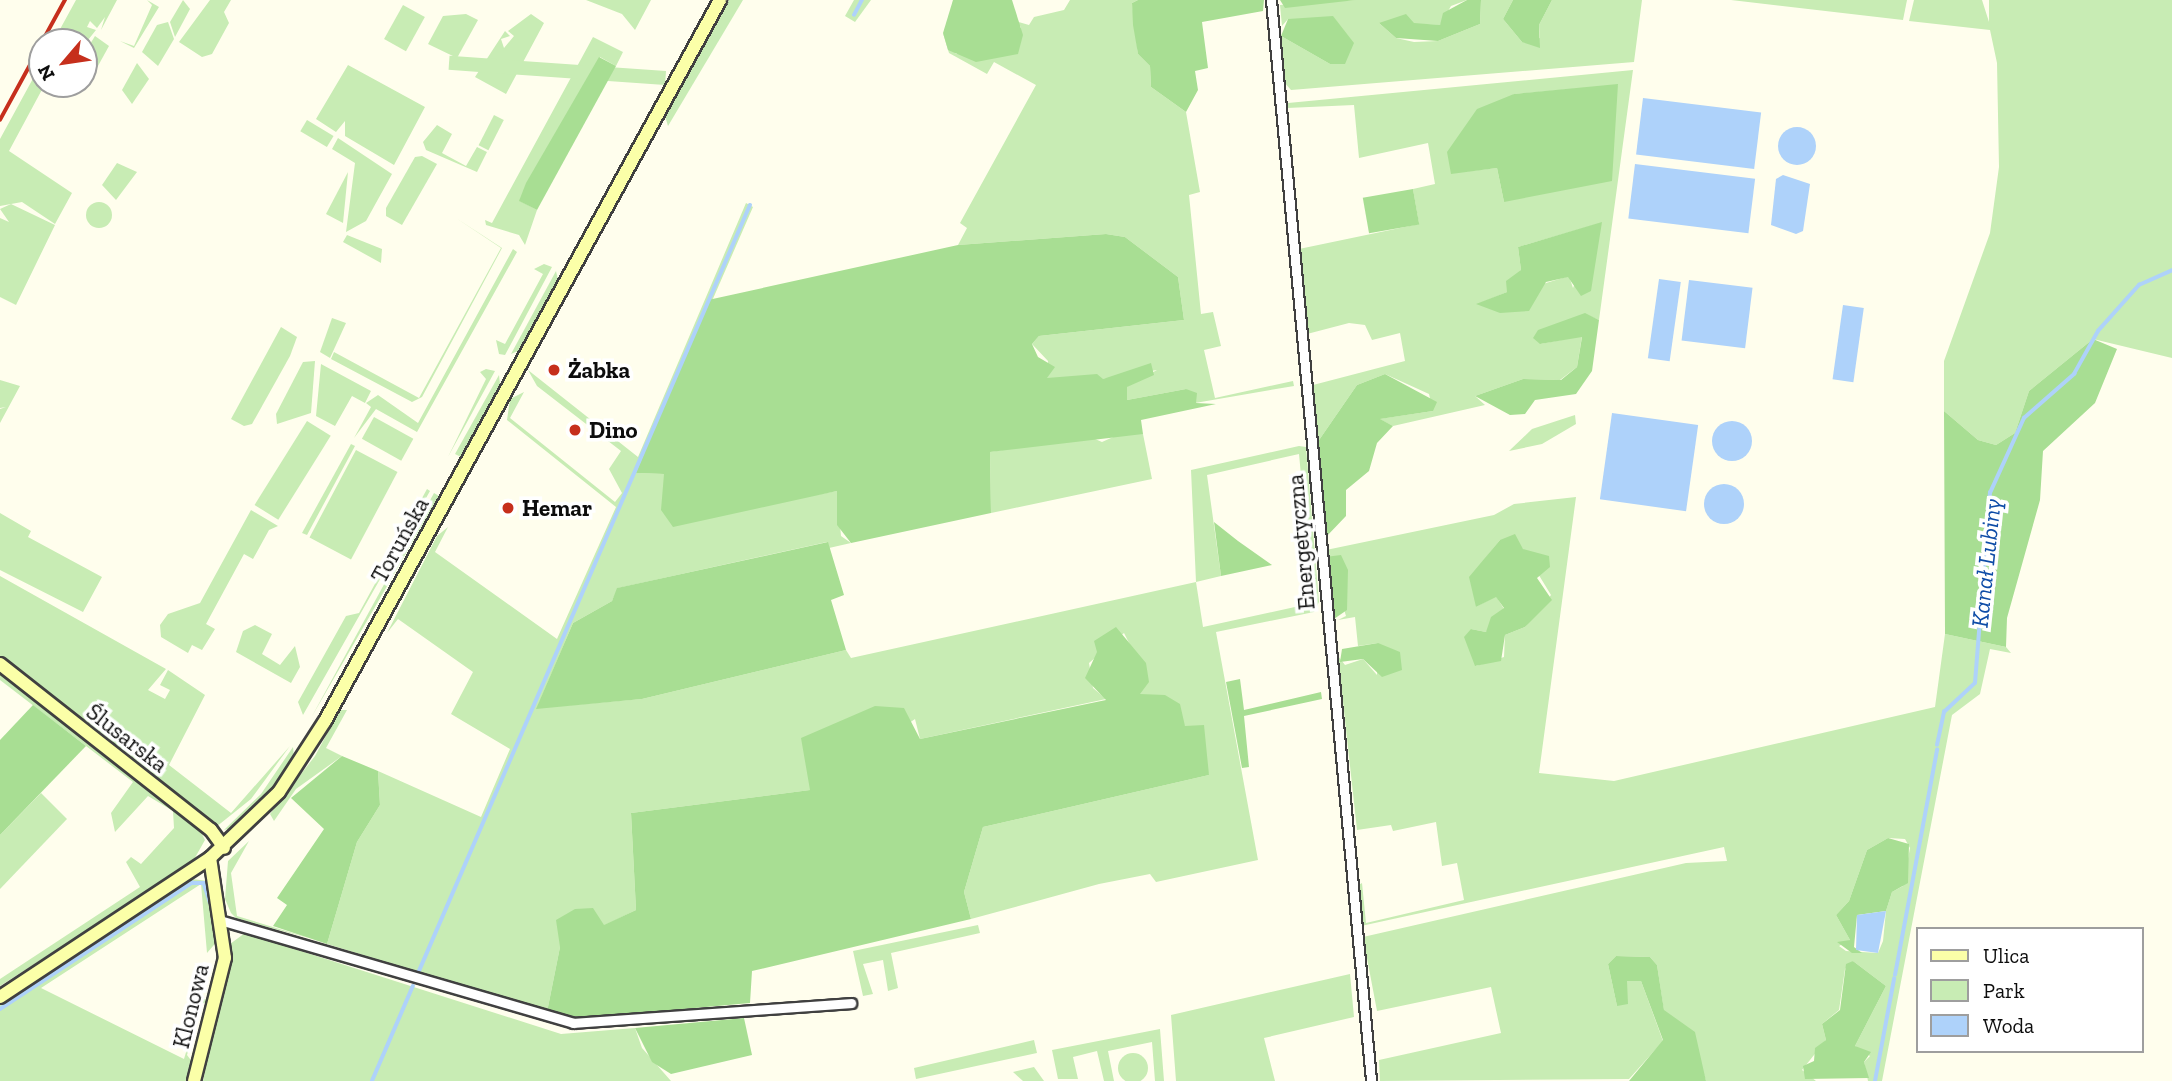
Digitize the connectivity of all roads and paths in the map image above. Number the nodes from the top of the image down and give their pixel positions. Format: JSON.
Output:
{"nodes":[{"id":1,"x":720,"y":0,"type":"edge"},
{"id":2,"x":1271,"y":0,"type":"edge"},
{"id":3,"x":0,"y":664,"type":"edge"},
{"id":4,"x":224,"y":848,"type":"junction"},
{"id":5,"x":210,"y":858,"type":"junction"},
{"id":6,"x":223,"y":921,"type":"junction"},
{"id":7,"x":0,"y":997,"type":"edge"},
{"id":8,"x":852,"y":1003,"type":"dead end"},
{"id":9,"x":194,"y":1081,"type":"edge"},
{"id":10,"x":1371,"y":1081,"type":"edge"}],
"edges":[{"from":1,"to":4,"type":"street","name":"Toruńska"},
{"from":2,"to":10,"type":"street","name":"Energetyczna"},
{"from":3,"to":4,"type":"street","name":"Ślusarska"},
{"from":4,"to":5,"type":"street","name":"Toruńska"},
{"from":5,"to":6,"type":"street","name":"Klonowa"},
{"from":5,"to":7,"type":"street","name":"Toruńska"},
{"from":6,"to":8,"type":"street"},
{"from":6,"to":9,"type":"street","name":"Klonowa"}]}
